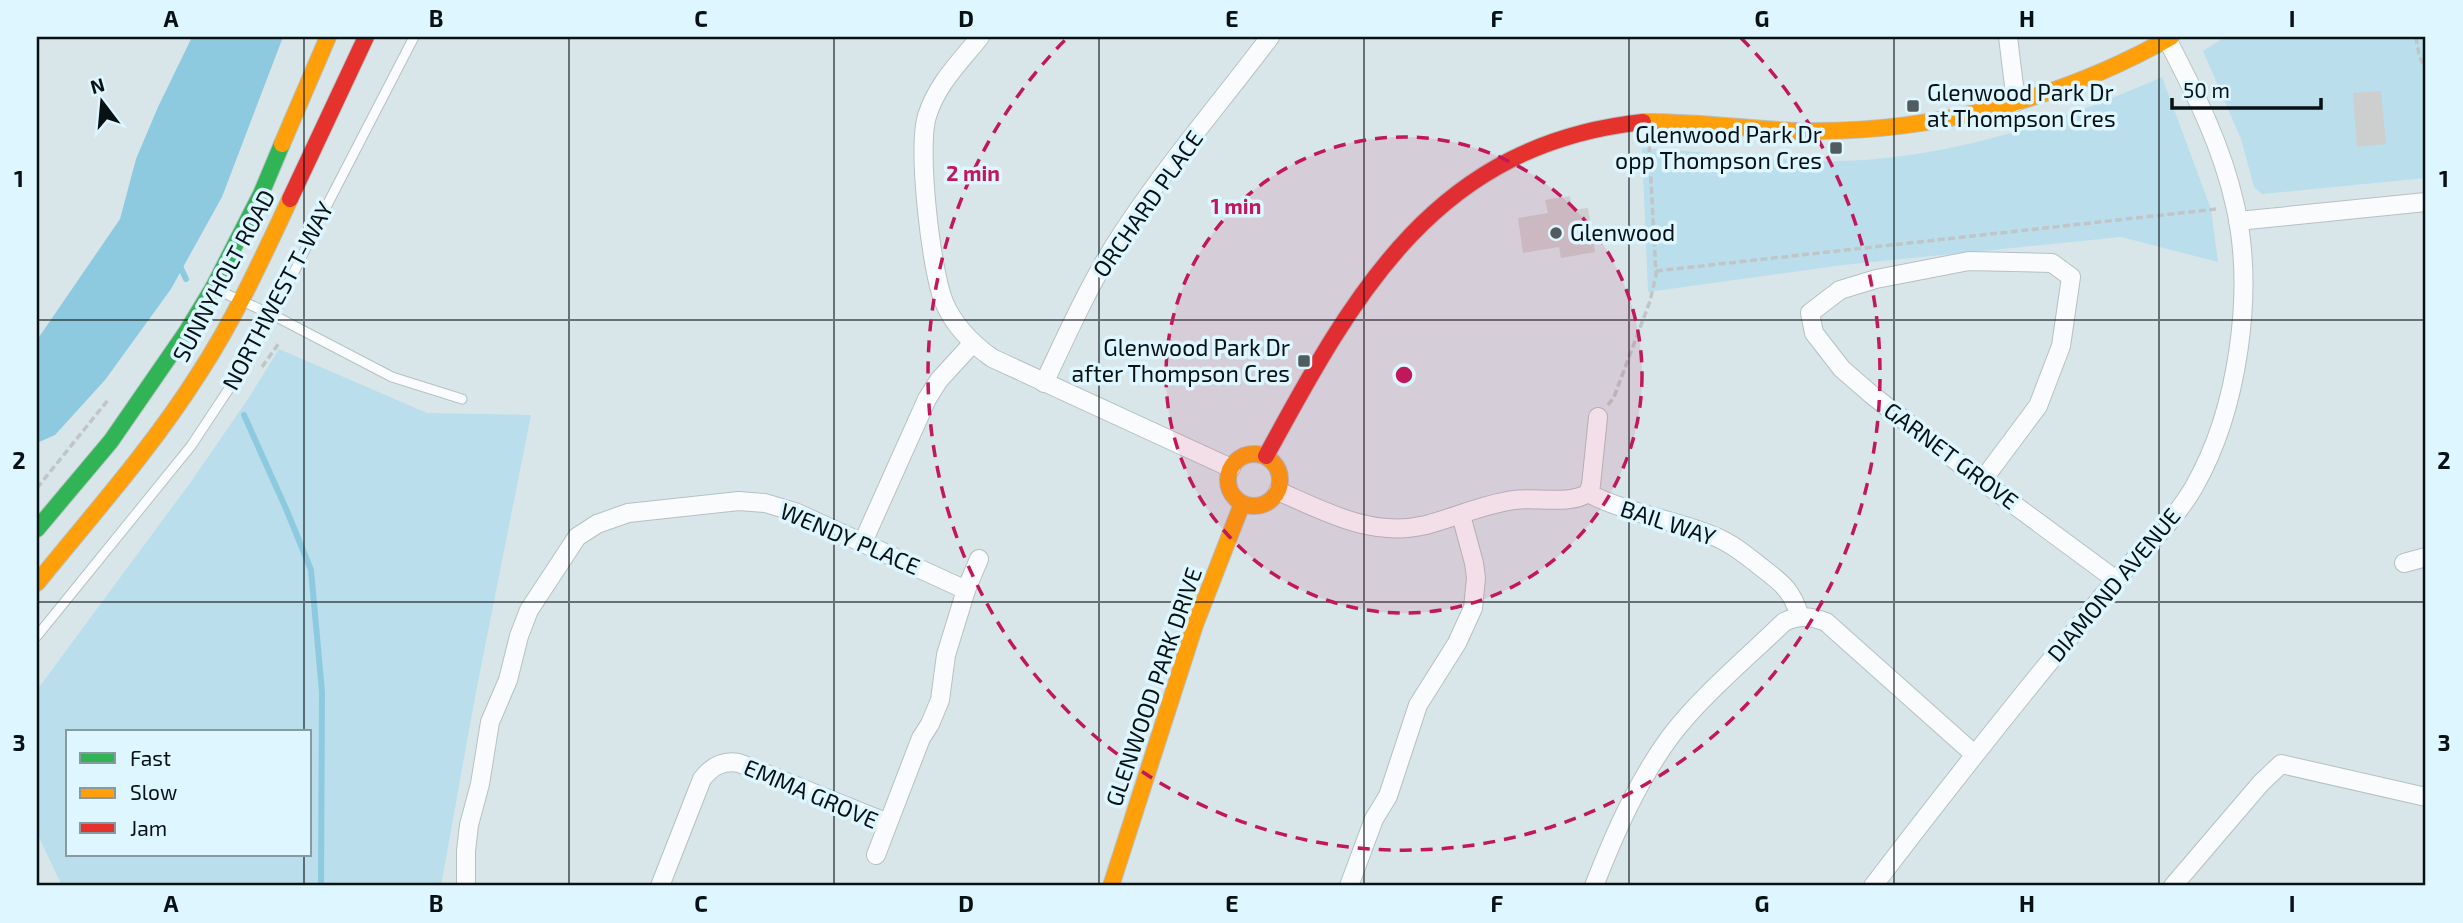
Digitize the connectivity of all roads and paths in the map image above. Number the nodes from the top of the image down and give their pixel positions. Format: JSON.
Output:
{"nodes":[{"id":1,"x":328,"y":37,"type":"edge"},
{"id":2,"x":366,"y":37,"type":"edge"},
{"id":3,"x":414,"y":37,"type":"edge"},
{"id":4,"x":1270,"y":37,"type":"edge"},
{"id":5,"x":2008,"y":37,"type":"edge"},
{"id":6,"x":2416,"y":37,"type":"edge"},
{"id":7,"x":2169,"y":38,"type":"edge"},
{"id":8,"x":972,"y":40,"type":"edge"},
{"id":9,"x":2426,"y":71,"type":"edge"},
{"id":10,"x":2016,"y":102,"type":"junction"},
{"id":11,"x":1649,"y":144,"type":"dead end"},
{"id":12,"x":2426,"y":202,"type":"edge"},
{"id":13,"x":2220,"y":209,"type":"dead end"},
{"id":14,"x":2238,"y":221,"type":"junction"},
{"id":15,"x":1656,"y":271,"type":"junction"},
{"id":16,"x":213,"y":288,"type":"junction"},
{"id":17,"x":242,"y":301,"type":"junction"},
{"id":18,"x":273,"y":315,"type":"junction"},
{"id":19,"x":279,"y":343,"type":"dead end"},
{"id":20,"x":972,"y":344,"type":"junction"},
{"id":21,"x":258,"y":372,"type":"dead end"},
{"id":22,"x":1044,"y":383,"type":"junction"},
{"id":23,"x":114,"y":392,"type":"dead end"},
{"id":24,"x":462,"y":399,"type":"dead end"},
{"id":25,"x":1598,"y":417,"type":"joint"},
{"id":26,"x":1266,"y":457,"type":"junction"},
{"id":27,"x":1231,"y":468,"type":"junction"},
{"id":28,"x":1982,"y":481,"type":"junction"},
{"id":29,"x":37,"y":488,"type":"edge"},
{"id":30,"x":1278,"y":491,"type":"junction"},
{"id":31,"x":1588,"y":493,"type":"junction"},
{"id":32,"x":1242,"y":504,"type":"junction"},
{"id":33,"x":1461,"y":515,"type":"junction"},
{"id":34,"x":37,"y":529,"type":"edge"},
{"id":35,"x":863,"y":542,"type":"junction"},
{"id":36,"x":2426,"y":556,"type":"edge"},
{"id":37,"x":979,"y":559,"type":"dead end"},
{"id":38,"x":2404,"y":563,"type":"dead end"},
{"id":39,"x":2116,"y":580,"type":"junction"},
{"id":40,"x":37,"y":583,"type":"edge"},
{"id":41,"x":966,"y":590,"type":"junction"},
{"id":42,"x":1800,"y":617,"type":"junction"},
{"id":43,"x":37,"y":636,"type":"edge"},
{"id":44,"x":1974,"y":754,"type":"junction"},
{"id":45,"x":2426,"y":797,"type":"edge"},
{"id":46,"x":888,"y":823,"type":"junction"},
{"id":47,"x":876,"y":855,"type":"dead end"},
{"id":48,"x":466,"y":886,"type":"edge"},
{"id":49,"x":660,"y":886,"type":"edge"},
{"id":50,"x":1111,"y":886,"type":"edge"},
{"id":51,"x":1349,"y":886,"type":"edge"},
{"id":52,"x":1594,"y":886,"type":"edge"},
{"id":53,"x":1873,"y":886,"type":"edge"},
{"id":54,"x":2173,"y":886,"type":"edge"}],
"edges":[{"from":1,"to":16,"type":"street","name":"SUNNYHOLT ROAD"},
{"from":2,"to":17,"type":"street","name":"SUNNYHOLT ROAD"},
{"from":3,"to":18,"type":"lane","name":"NORTHWEST T-WAY"},
{"from":4,"to":22,"type":"street","name":"ORCHARD PLACE"},
{"from":5,"to":10,"type":"street"},
{"from":6,"to":9,"type":"path"},
{"from":7,"to":10,"type":"street"},
{"from":7,"to":14,"type":"street","name":"DIAMOND AVENUE"},
{"from":8,"to":20,"type":"street"},
{"from":10,"to":26,"type":"street"},
{"from":11,"to":15,"type":"path"},
{"from":12,"to":14,"type":"street"},
{"from":13,"to":15,"type":"path"},
{"from":14,"to":39,"type":"street","name":"DIAMOND AVENUE"},
{"from":15,"to":25,"type":"path"},
{"from":16,"to":17,"type":"lane"},
{"from":16,"to":34,"type":"street","name":"SUNNYHOLT ROAD"},
{"from":17,"to":18,"type":"lane"},
{"from":17,"to":40,"type":"street","name":"SUNNYHOLT ROAD"},
{"from":18,"to":24,"type":"lane"},
{"from":18,"to":43,"type":"lane","name":"NORTHWEST T-WAY"},
{"from":19,"to":21,"type":"path"},
{"from":20,"to":22,"type":"street"},
{"from":20,"to":35,"type":"street"},
{"from":22,"to":27,"type":"street"},
{"from":23,"to":29,"type":"path"},
{"from":25,"to":31,"type":"street"},
{"from":26,"to":27,"type":"street"},
{"from":26,"to":30,"type":"street"},
{"from":27,"to":32,"type":"street"},
{"from":28,"to":28,"type":"street","name":"GARNET GROVE"},
{"from":28,"to":39,"type":"street","name":"GARNET GROVE"},
{"from":30,"to":32,"type":"street"},
{"from":30,"to":33,"type":"street"},
{"from":31,"to":33,"type":"street"},
{"from":31,"to":42,"type":"street","name":"BAIL WAY"},
{"from":32,"to":50,"type":"street","name":"GLENWOOD PARK DRIVE"},
{"from":33,"to":51,"type":"street"},
{"from":35,"to":41,"type":"street","name":"WENDY PLACE"},
{"from":35,"to":48,"type":"street","name":"WENDY PLACE"},
{"from":36,"to":38,"type":"street"},
{"from":37,"to":41,"type":"street"},
{"from":39,"to":44,"type":"street","name":"DIAMOND AVENUE"},
{"from":41,"to":46,"type":"street"},
{"from":42,"to":44,"type":"street"},
{"from":42,"to":52,"type":"street"},
{"from":44,"to":53,"type":"street","name":"DIAMOND AVENUE"},
{"from":45,"to":54,"type":"street"},
{"from":46,"to":47,"type":"street","name":"EMMA GROVE"},
{"from":46,"to":49,"type":"street","name":"EMMA GROVE"}]}
